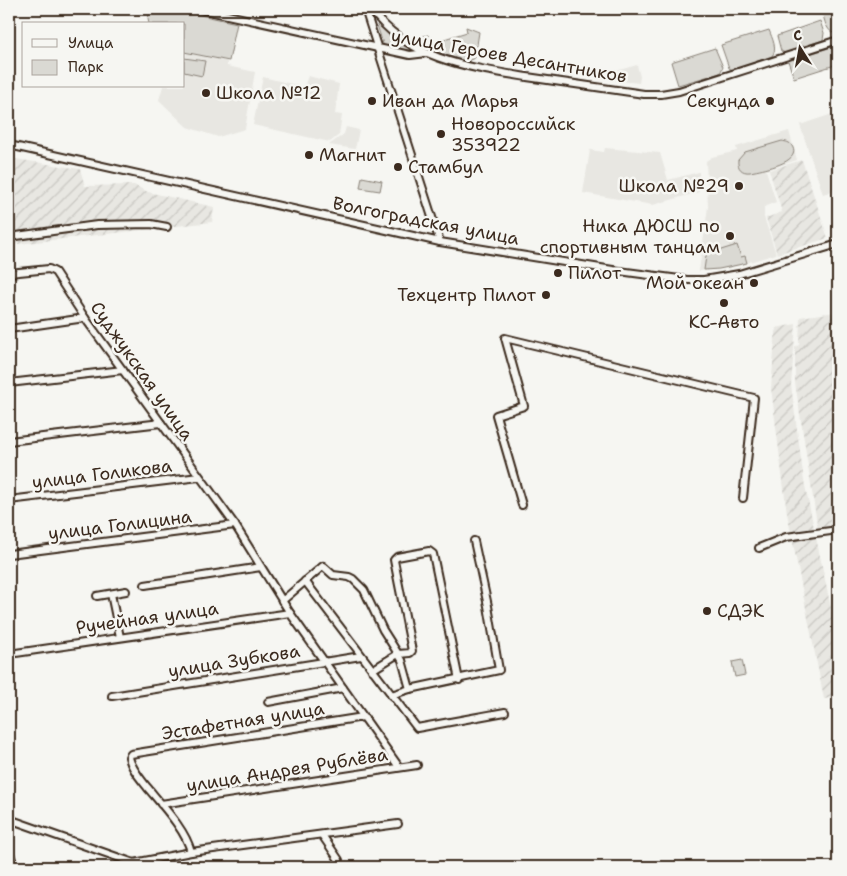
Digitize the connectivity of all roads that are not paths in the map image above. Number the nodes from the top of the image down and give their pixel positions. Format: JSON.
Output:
{"nodes":[{"id":1,"x":200,"y":9,"type":"edge"},
{"id":2,"x":364,"y":9,"type":"edge"},
{"id":3,"x":371,"y":9,"type":"edge"},
{"id":4,"x":376,"y":16,"type":"junction"},
{"id":5,"x":372,"y":35,"type":"junction"},
{"id":6,"x":838,"y":40,"type":"edge"},
{"id":7,"x":377,"y":48,"type":"junction"},
{"id":8,"x":427,"y":53,"type":"junction"},
{"id":9,"x":9,"y":145,"type":"edge"},
{"id":10,"x":167,"y":227,"type":"dead end"},
{"id":11,"x":9,"y":237,"type":"edge"},
{"id":12,"x":440,"y":242,"type":"junction"},
{"id":13,"x":838,"y":244,"type":"edge"},
{"id":14,"x":9,"y":273,"type":"edge"},
{"id":15,"x":85,"y":318,"type":"junction"},
{"id":16,"x":9,"y":329,"type":"edge"},
{"id":17,"x":123,"y":370,"type":"junction"},
{"id":18,"x":9,"y":383,"type":"edge"},
{"id":19,"x":161,"y":423,"type":"junction"},
{"id":20,"x":9,"y":441,"type":"edge"},
{"id":21,"x":199,"y":477,"type":"junction"},
{"id":22,"x":743,"y":498,"type":"dead end"},
{"id":23,"x":9,"y":500,"type":"edge"},
{"id":24,"x":522,"y":505,"type":"dead end"},
{"id":25,"x":234,"y":525,"type":"junction"},
{"id":26,"x":838,"y":530,"type":"edge"},
{"id":27,"x":474,"y":541,"type":"dead end"},
{"id":28,"x":759,"y":548,"type":"dead end"},
{"id":29,"x":9,"y":554,"type":"edge"},
{"id":30,"x":262,"y":568,"type":"junction"},
{"id":31,"x":305,"y":581,"type":"junction"},
{"id":32,"x":145,"y":585,"type":"dead end"},
{"id":33,"x":126,"y":591,"type":"dead end"},
{"id":34,"x":111,"y":594,"type":"junction"},
{"id":35,"x":98,"y":596,"type":"dead end"},
{"id":36,"x":282,"y":601,"type":"junction"},
{"id":37,"x":290,"y":613,"type":"junction"},
{"id":38,"x":120,"y":637,"type":"junction"},
{"id":39,"x":9,"y":654,"type":"edge"},
{"id":40,"x":398,"y":654,"type":"junction"},
{"id":41,"x":361,"y":656,"type":"junction"},
{"id":42,"x":324,"y":663,"type":"junction"},
{"id":43,"x":372,"y":670,"type":"junction"},
{"id":44,"x":459,"y":680,"type":"junction"},
{"id":45,"x":343,"y":688,"type":"junction"},
{"id":46,"x":410,"y":690,"type":"junction"},
{"id":47,"x":391,"y":695,"type":"junction"},
{"id":48,"x":112,"y":696,"type":"dead end"},
{"id":49,"x":268,"y":702,"type":"dead end"},
{"id":50,"x":505,"y":712,"type":"dead end"},
{"id":51,"x":363,"y":717,"type":"junction"},
{"id":52,"x":417,"y":765,"type":"dead end"},
{"id":53,"x":398,"y":767,"type":"junction"},
{"id":54,"x":161,"y":804,"type":"junction"},
{"id":55,"x":9,"y":819,"type":"edge"},
{"id":56,"x":398,"y":824,"type":"dead end"},
{"id":57,"x":322,"y":835,"type":"junction"},
{"id":58,"x":9,"y":850,"type":"edge"},
{"id":59,"x":190,"y":852,"type":"junction"},
{"id":60,"x":339,"y":860,"type":"dead end"},
{"id":61,"x":14,"y":867,"type":"edge"}],
"edges":[{"from":1,"to":7,"type":"street","name":"улица Героев Десантников"},
{"from":2,"to":5,"type":"street"},
{"from":3,"to":4,"type":"street"},
{"from":4,"to":5,"type":"street"},
{"from":4,"to":8,"type":"street"},
{"from":5,"to":7,"type":"street"},
{"from":6,"to":8,"type":"street","name":"улица Героев Десантников"},
{"from":7,"to":8,"type":"street","name":"улица Героев Десантников"},
{"from":7,"to":12,"type":"street"},
{"from":9,"to":12,"type":"street","name":"Волгоградская улица"},
{"from":10,"to":11,"type":"street"},
{"from":12,"to":13,"type":"street","name":"Волгоградская улица"},
{"from":14,"to":15,"type":"street","name":"Суджукская улица"},
{"from":15,"to":16,"type":"street"},
{"from":15,"to":17,"type":"street","name":"Суджукская улица"},
{"from":17,"to":18,"type":"street"},
{"from":17,"to":19,"type":"street","name":"Суджукская улица"},
{"from":19,"to":20,"type":"street"},
{"from":19,"to":21,"type":"street","name":"Суджукская улица"},
{"from":21,"to":23,"type":"street","name":"улица Голикова"},
{"from":21,"to":25,"type":"street","name":"Суджукская улица"},
{"from":22,"to":24,"type":"street"},
{"from":25,"to":29,"type":"street","name":"улица Голицина"},
{"from":25,"to":30,"type":"street","name":"Суджукская улица"},
{"from":26,"to":28,"type":"street"},
{"from":27,"to":44,"type":"street"},
{"from":30,"to":32,"type":"street"},
{"from":30,"to":36,"type":"street"},
{"from":31,"to":36,"type":"street"},
{"from":31,"to":40,"type":"street"},
{"from":31,"to":41,"type":"street"},
{"from":33,"to":34,"type":"street"},
{"from":34,"to":35,"type":"street"},
{"from":34,"to":38,"type":"street"},
{"from":36,"to":37,"type":"street"},
{"from":37,"to":38,"type":"street","name":"Ручейная улица"},
{"from":37,"to":42,"type":"street"},
{"from":38,"to":39,"type":"street","name":"Ручейная улица"},
{"from":40,"to":43,"type":"street"},
{"from":40,"to":44,"type":"street"},
{"from":40,"to":46,"type":"street"},
{"from":41,"to":42,"type":"street","name":"улица Зубкова"},
{"from":41,"to":43,"type":"street"},
{"from":42,"to":45,"type":"street"},
{"from":42,"to":48,"type":"street","name":"улица Зубкова"},
{"from":43,"to":47,"type":"street"},
{"from":44,"to":46,"type":"street"},
{"from":45,"to":49,"type":"street"},
{"from":45,"to":51,"type":"street"},
{"from":46,"to":47,"type":"street"},
{"from":47,"to":50,"type":"street"},
{"from":51,"to":53,"type":"street"},
{"from":51,"to":54,"type":"street","name":"Эстафетная улица"},
{"from":52,"to":53,"type":"street","name":"улица Андрея Рублёва"},
{"from":53,"to":54,"type":"street","name":"улица Андрея Рублёва"},
{"from":54,"to":59,"type":"street"},
{"from":55,"to":59,"type":"street"},
{"from":56,"to":57,"type":"street"},
{"from":57,"to":59,"type":"street"},
{"from":57,"to":60,"type":"street"},
{"from":58,"to":61,"type":"street"}]}
